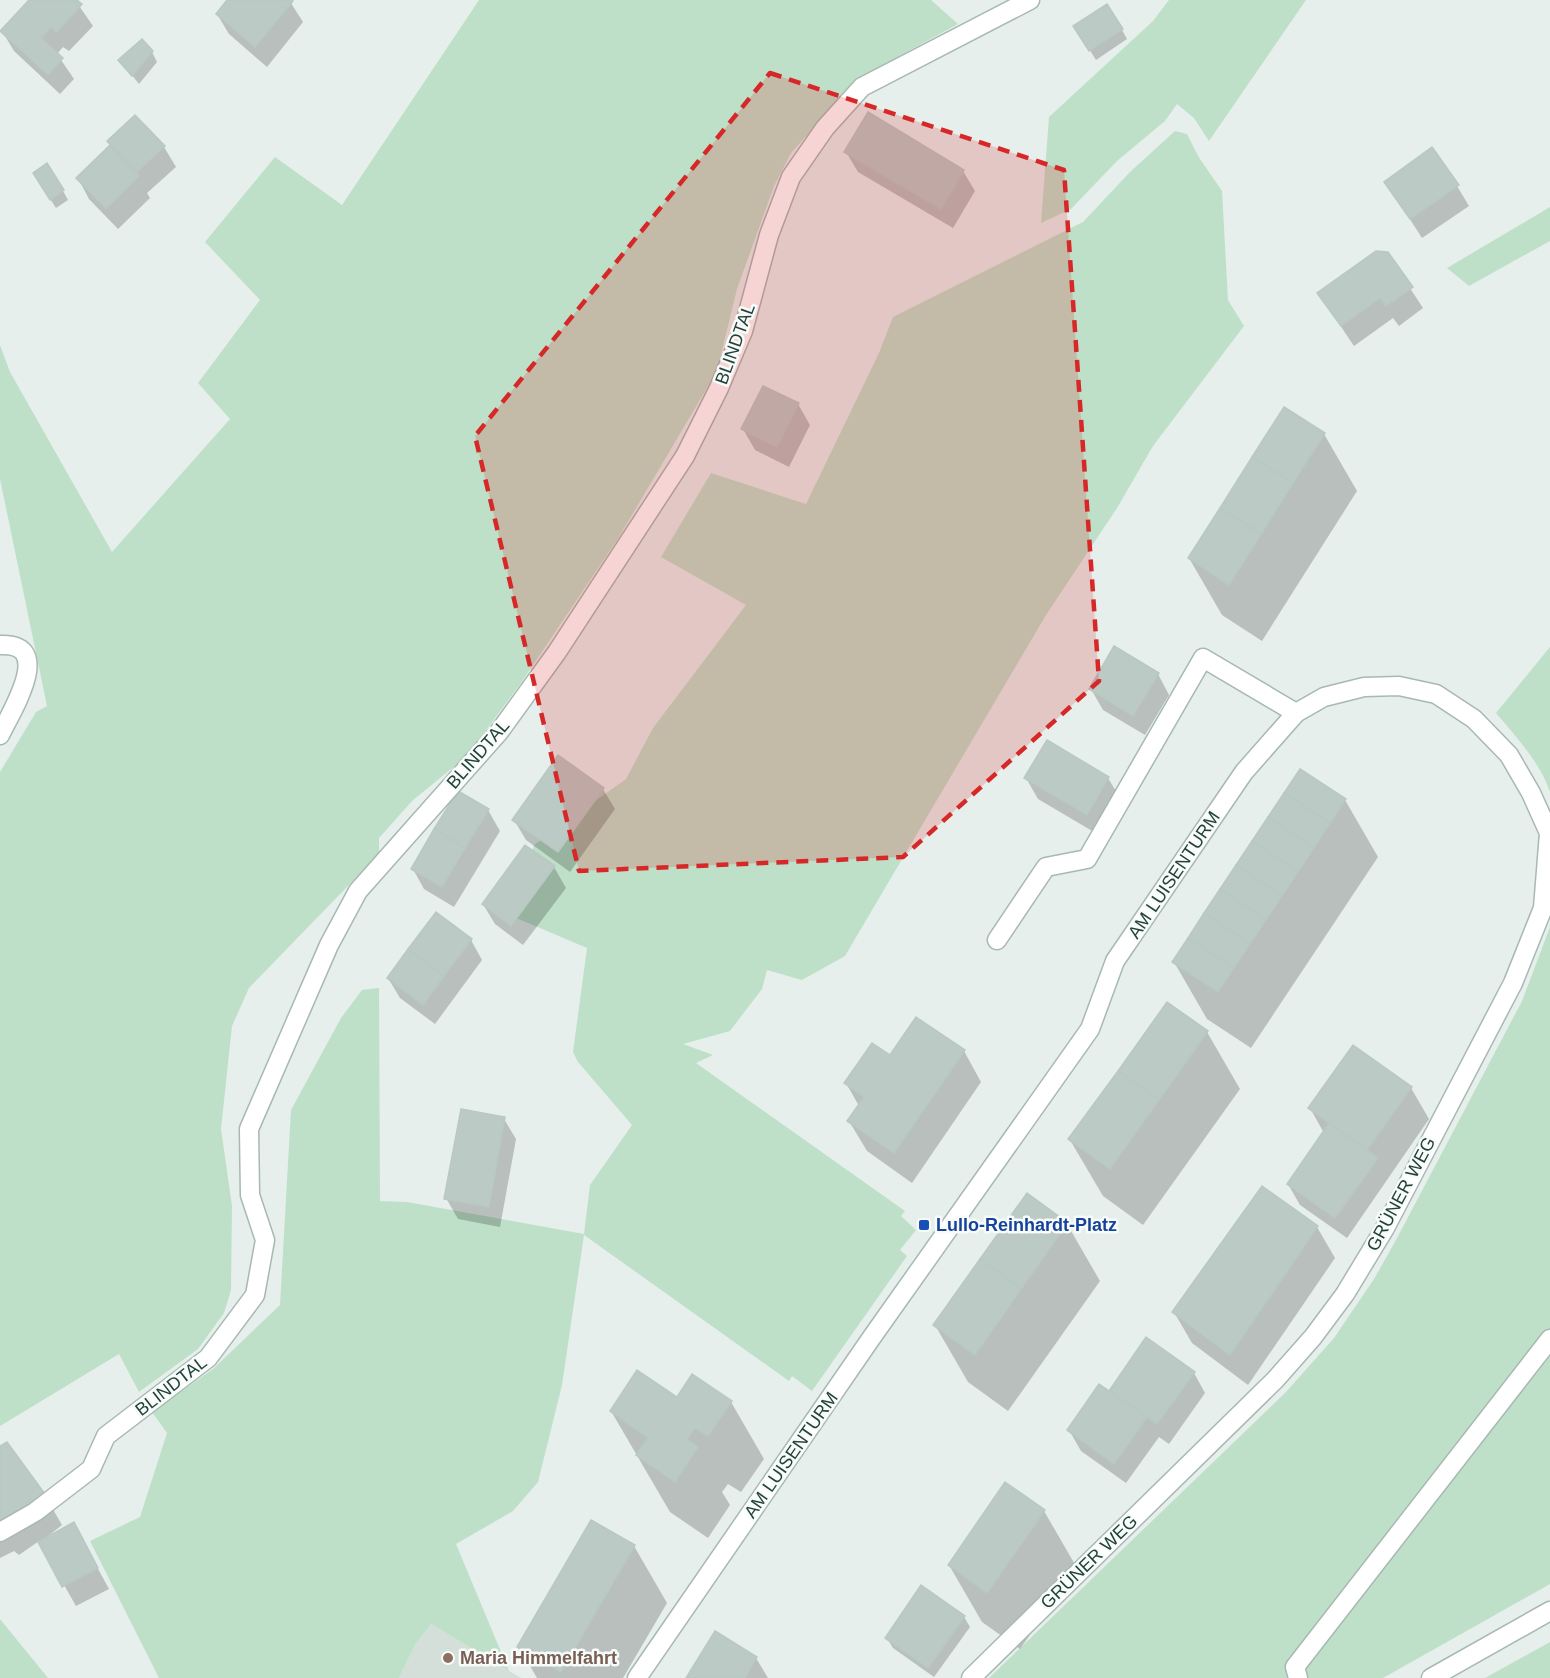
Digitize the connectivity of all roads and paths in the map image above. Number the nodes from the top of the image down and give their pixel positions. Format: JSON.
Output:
{"nodes":[{"id":1,"x":1030,"y":0,"type":"edge"},
{"id":2,"x":0,"y":645,"type":"edge"},
{"id":3,"x":1364,"y":687,"type":"joint"},
{"id":4,"x":1296,"y":713,"type":"junction"},
{"id":5,"x":0,"y":735,"type":"edge"},
{"id":6,"x":998,"y":940,"type":"dead end"},
{"id":7,"x":1550,"y":1339,"type":"edge"},
{"id":8,"x":0,"y":1532,"type":"edge"},
{"id":9,"x":1550,"y":1611,"type":"edge"},
{"id":10,"x":637,"y":1678,"type":"edge"},
{"id":11,"x":971,"y":1678,"type":"edge"},
{"id":12,"x":1298,"y":1678,"type":"edge"},
{"id":13,"x":1431,"y":1678,"type":"edge"}],
"edges":[{"from":1,"to":8,"type":"street","name":"BLINDTAL"},
{"from":2,"to":5,"type":"street"},
{"from":3,"to":4,"type":"street","name":"AM LUISENTURM"},
{"from":3,"to":11,"type":"street","name":"GRÜNER WEG"},
{"from":4,"to":6,"type":"street"},
{"from":4,"to":10,"type":"street","name":"AM LUISENTURM"},
{"from":7,"to":12,"type":"street"},
{"from":9,"to":13,"type":"street"}]}
